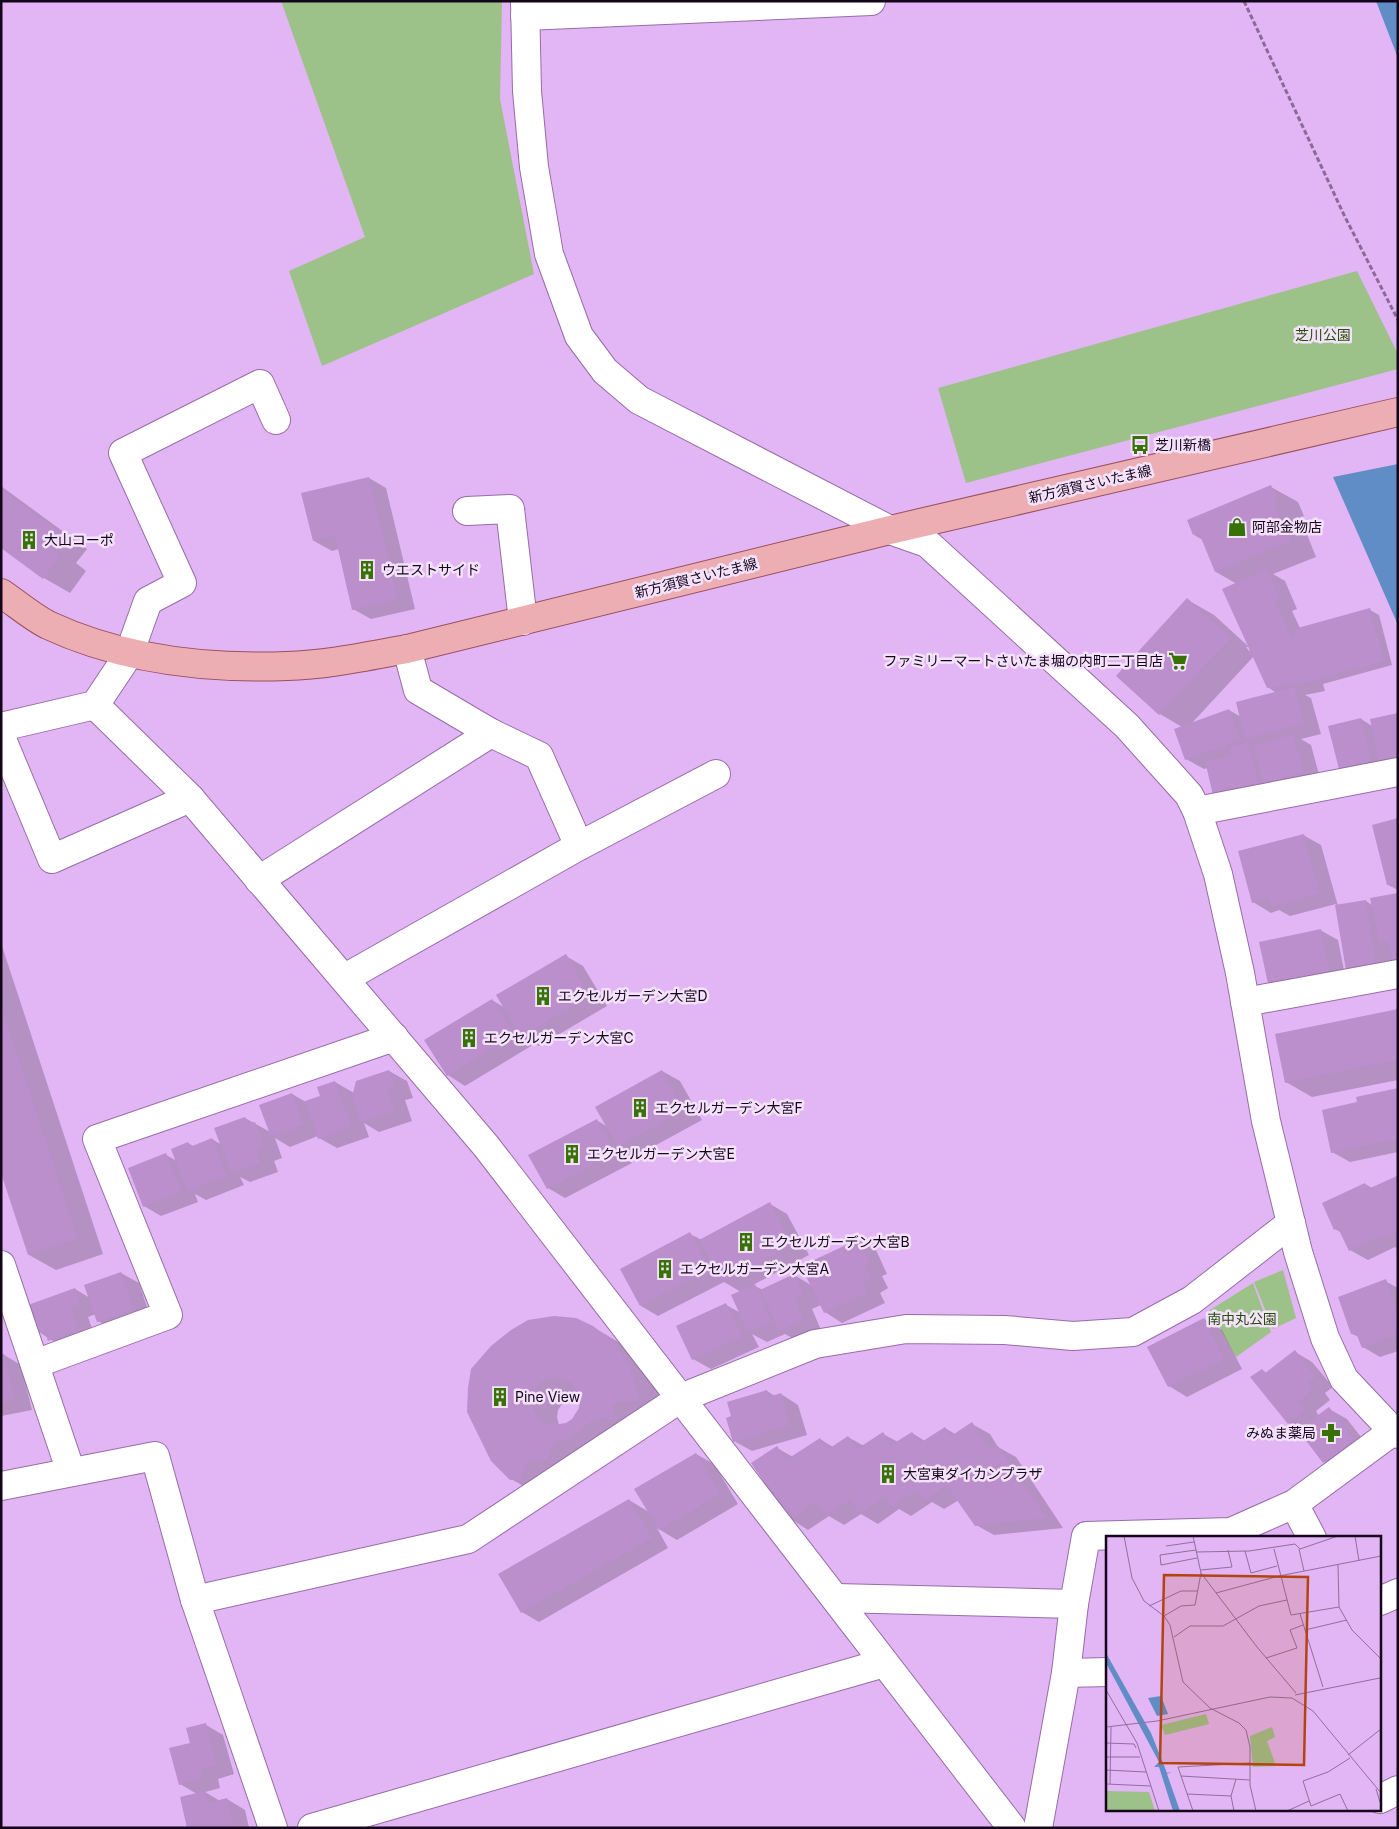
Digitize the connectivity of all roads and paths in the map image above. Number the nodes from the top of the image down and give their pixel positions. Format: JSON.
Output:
{"nodes":[{"id":1,"x":871,"y":1,"type":"edge"},
{"id":2,"x":1244,"y":1,"type":"edge"},
{"id":3,"x":525,"y":9,"type":"edge"},
{"id":4,"x":1398,"y":320,"type":"edge"},
{"id":5,"x":1398,"y":412,"type":"edge"},
{"id":6,"x":276,"y":420,"type":"dead end"},
{"id":7,"x":467,"y":511,"type":"dead end"},
{"id":8,"x":890,"y":530,"type":"junction"},
{"id":9,"x":1,"y":593,"type":"edge"},
{"id":10,"x":523,"y":621,"type":"junction"},
{"id":11,"x":407,"y":649,"type":"junction"},
{"id":12,"x":129,"y":654,"type":"junction"},
{"id":13,"x":95,"y":705,"type":"junction"},
{"id":14,"x":1,"y":728,"type":"edge"},
{"id":15,"x":491,"y":733,"type":"junction"},
{"id":16,"x":1,"y":737,"type":"edge"},
{"id":17,"x":1398,"y":772,"type":"edge"},
{"id":18,"x":716,"y":774,"type":"dead end"},
{"id":19,"x":190,"y":798,"type":"junction"},
{"id":20,"x":1197,"y":811,"type":"junction"},
{"id":21,"x":579,"y":846,"type":"junction"},
{"id":22,"x":259,"y":880,"type":"junction"},
{"id":23,"x":1398,"y":974,"type":"edge"},
{"id":24,"x":345,"y":978,"type":"junction"},
{"id":25,"x":1245,"y":1002,"type":"junction"},
{"id":26,"x":394,"y":1037,"type":"junction"},
{"id":27,"x":1291,"y":1223,"type":"junction"},
{"id":28,"x":1,"y":1265,"type":"edge"},
{"id":29,"x":10,"y":1320,"type":"edge"},
{"id":30,"x":35,"y":1364,"type":"junction"},
{"id":31,"x":682,"y":1398,"type":"junction"},
{"id":32,"x":1395,"y":1432,"type":"edge"},
{"id":33,"x":71,"y":1472,"type":"junction"},
{"id":34,"x":1,"y":1486,"type":"edge"},
{"id":35,"x":1294,"y":1504,"type":"junction"},
{"id":36,"x":1311,"y":1536,"type":"edge"},
{"id":37,"x":1398,"y":1592,"type":"edge"},
{"id":38,"x":836,"y":1598,"type":"junction"},
{"id":39,"x":195,"y":1600,"type":"junction"},
{"id":40,"x":1382,"y":1600,"type":"edge"},
{"id":41,"x":1074,"y":1604,"type":"junction"},
{"id":42,"x":884,"y":1663,"type":"junction"},
{"id":43,"x":1106,"y":1672,"type":"edge"},
{"id":44,"x":1066,"y":1673,"type":"junction"},
{"id":45,"x":1398,"y":1790,"type":"edge"},
{"id":46,"x":1382,"y":1798,"type":"edge"},
{"id":47,"x":273,"y":1828,"type":"edge"},
{"id":48,"x":312,"y":1828,"type":"edge"},
{"id":49,"x":1012,"y":1828,"type":"edge"},
{"id":50,"x":1038,"y":1828,"type":"edge"}],
"edges":[{"from":1,"to":3,"type":"street"},
{"from":2,"to":4,"type":"path"},
{"from":3,"to":8,"type":"street"},
{"from":5,"to":8,"type":"main road","name":"新方須賀さいたま線"},
{"from":6,"to":12,"type":"street"},
{"from":7,"to":10,"type":"street"},
{"from":8,"to":10,"type":"main road","name":"新方須賀さいたま線"},
{"from":8,"to":20,"type":"street"},
{"from":9,"to":12,"type":"main road","name":"新方須賀さいたま線"},
{"from":10,"to":11,"type":"main road","name":"新方須賀さいたま線"},
{"from":11,"to":12,"type":"main road","name":"新方須賀さいたま線"},
{"from":11,"to":15,"type":"street"},
{"from":12,"to":13,"type":"street"},
{"from":13,"to":14,"type":"street"},
{"from":13,"to":19,"type":"street"},
{"from":15,"to":21,"type":"street"},
{"from":15,"to":22,"type":"street"},
{"from":16,"to":19,"type":"street"},
{"from":17,"to":20,"type":"street"},
{"from":18,"to":21,"type":"street"},
{"from":19,"to":22,"type":"street"},
{"from":20,"to":25,"type":"street"},
{"from":21,"to":24,"type":"street"},
{"from":22,"to":24,"type":"street"},
{"from":23,"to":25,"type":"street"},
{"from":24,"to":26,"type":"street"},
{"from":25,"to":27,"type":"street"},
{"from":26,"to":30,"type":"street"},
{"from":26,"to":31,"type":"street"},
{"from":27,"to":31,"type":"street"},
{"from":27,"to":32,"type":"street"},
{"from":28,"to":29,"type":"street"},
{"from":29,"to":30,"type":"street"},
{"from":30,"to":33,"type":"street"},
{"from":31,"to":38,"type":"street"},
{"from":31,"to":39,"type":"street"},
{"from":32,"to":35,"type":"street"},
{"from":33,"to":34,"type":"street"},
{"from":33,"to":39,"type":"street"},
{"from":35,"to":36,"type":"street"},
{"from":35,"to":41,"type":"street"},
{"from":37,"to":40,"type":"street"},
{"from":38,"to":41,"type":"street"},
{"from":38,"to":42,"type":"street"},
{"from":39,"to":47,"type":"street"},
{"from":41,"to":44,"type":"street"},
{"from":42,"to":48,"type":"street"},
{"from":42,"to":49,"type":"street"},
{"from":43,"to":44,"type":"street"},
{"from":44,"to":50,"type":"street"},
{"from":45,"to":46,"type":"street"}]}
